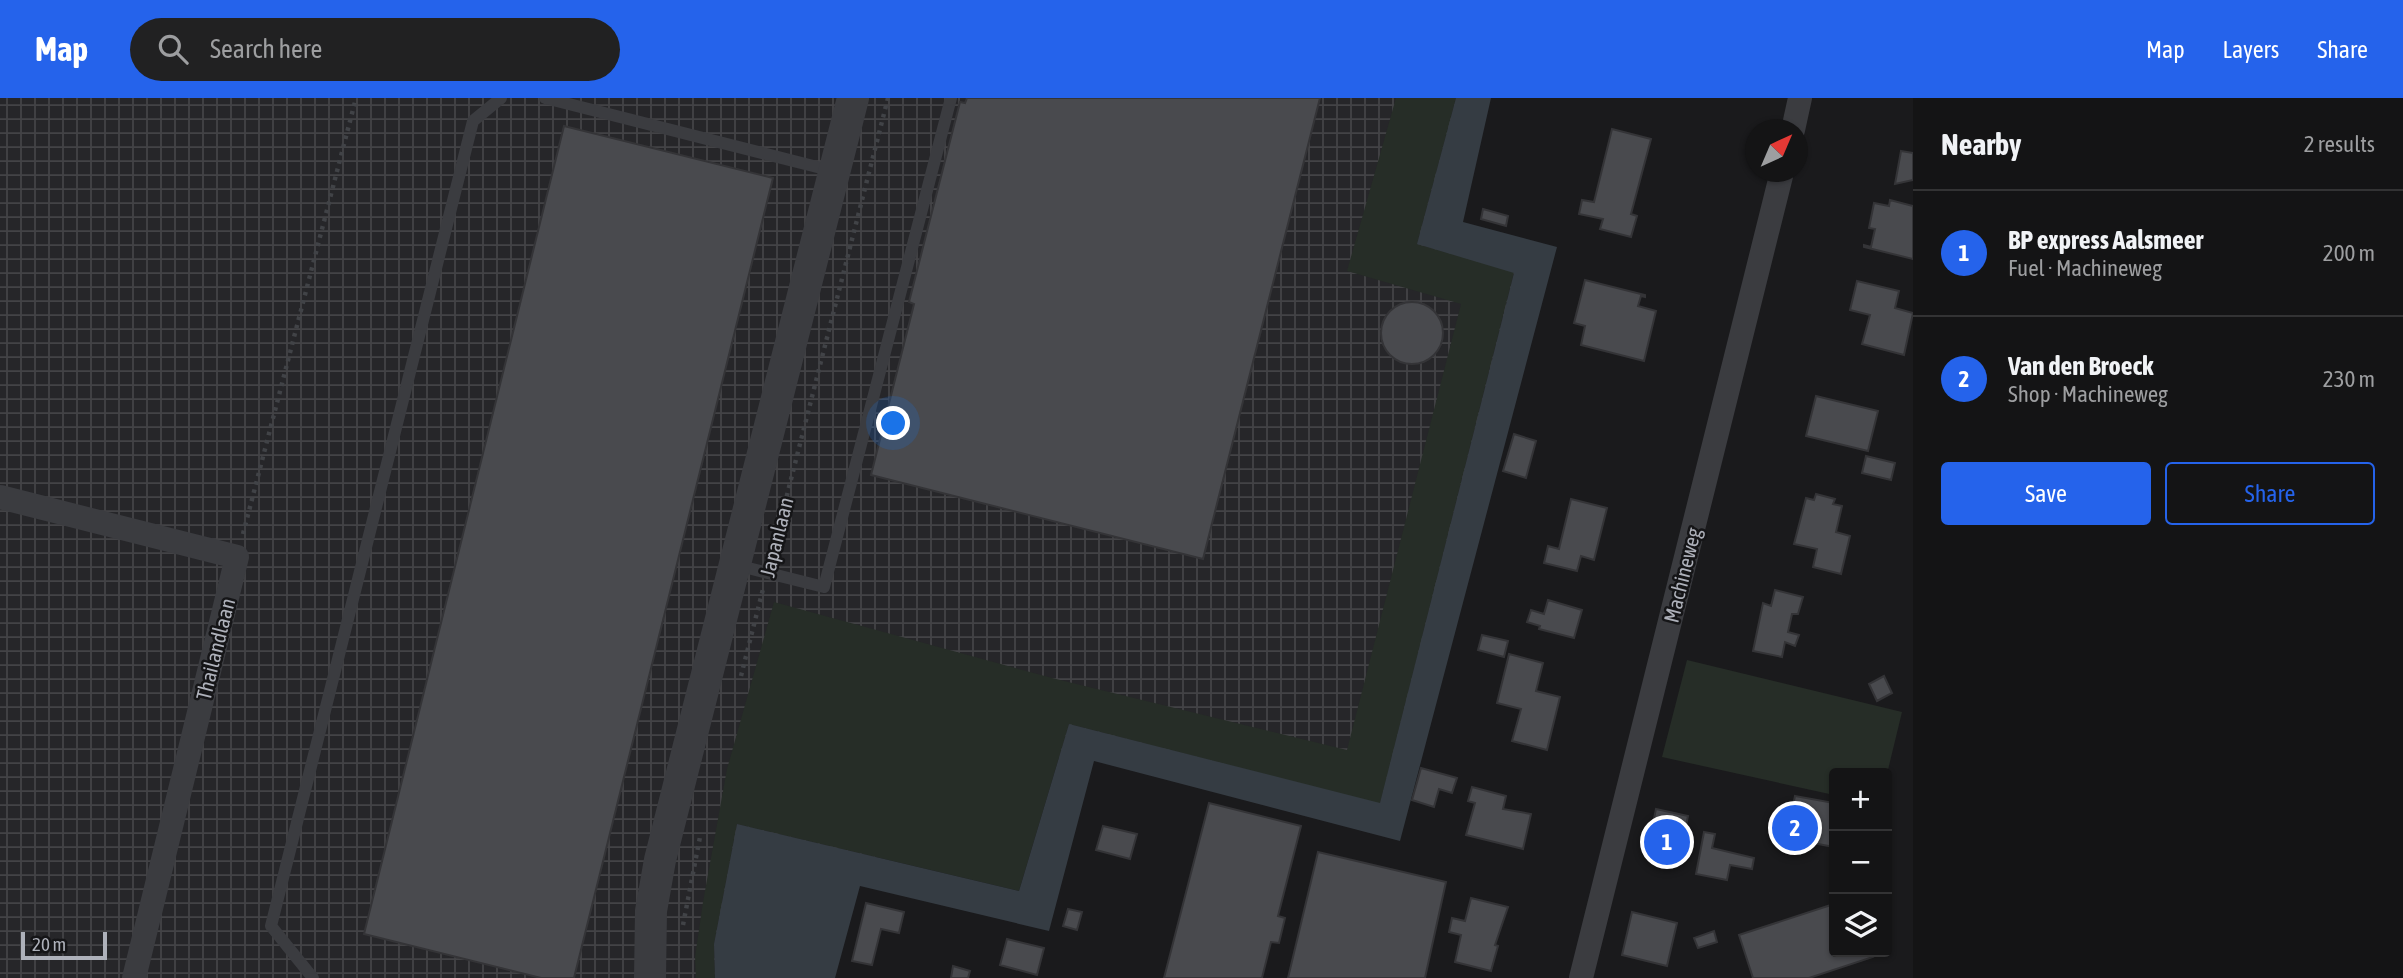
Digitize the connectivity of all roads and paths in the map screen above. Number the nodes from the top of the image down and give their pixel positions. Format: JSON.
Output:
{"nodes":[{"id":1,"x":356,"y":98,"type":"edge"},
{"id":2,"x":501,"y":98,"type":"edge"},
{"id":3,"x":545,"y":98,"type":"edge"},
{"id":4,"x":853,"y":98,"type":"edge"},
{"id":5,"x":888,"y":98,"type":"edge"},
{"id":6,"x":951,"y":98,"type":"edge"},
{"id":7,"x":1800,"y":98,"type":"edge"},
{"id":8,"x":1795,"y":119,"type":"edge"},
{"id":9,"x":833,"y":171,"type":"junction"},
{"id":10,"x":1780,"y":182,"type":"edge"},
{"id":11,"x":0,"y":497,"type":"edge"},
{"id":12,"x":237,"y":557,"type":"junction"},
{"id":13,"x":735,"y":565,"type":"junction"},
{"id":14,"x":767,"y":573,"type":"junction"},
{"id":15,"x":739,"y":681,"type":"dead end"},
{"id":16,"x":702,"y":829,"type":"dead end"},
{"id":17,"x":682,"y":929,"type":"dead end"},
{"id":18,"x":134,"y":978,"type":"edge"},
{"id":19,"x":313,"y":978,"type":"edge"},
{"id":20,"x":650,"y":978,"type":"edge"},
{"id":21,"x":1581,"y":978,"type":"edge"}],
"edges":[{"from":1,"to":12,"type":"path"},
{"from":2,"to":19,"type":"lane"},
{"from":3,"to":9,"type":"lane"},
{"from":4,"to":9,"type":"street","name":"Japanlaan"},
{"from":5,"to":14,"type":"path","name":"Japanlaan"},
{"from":6,"to":14,"type":"lane"},
{"from":7,"to":8,"type":"street"},
{"from":9,"to":13,"type":"street","name":"Japanlaan"},
{"from":10,"to":21,"type":"street","name":"Machineweg"},
{"from":11,"to":12,"type":"street"},
{"from":12,"to":18,"type":"street","name":"Thailandlaan"},
{"from":13,"to":14,"type":"lane"},
{"from":13,"to":20,"type":"street","name":"Japanlaan"},
{"from":14,"to":15,"type":"path","name":"Japanlaan"},
{"from":16,"to":17,"type":"path"}]}
